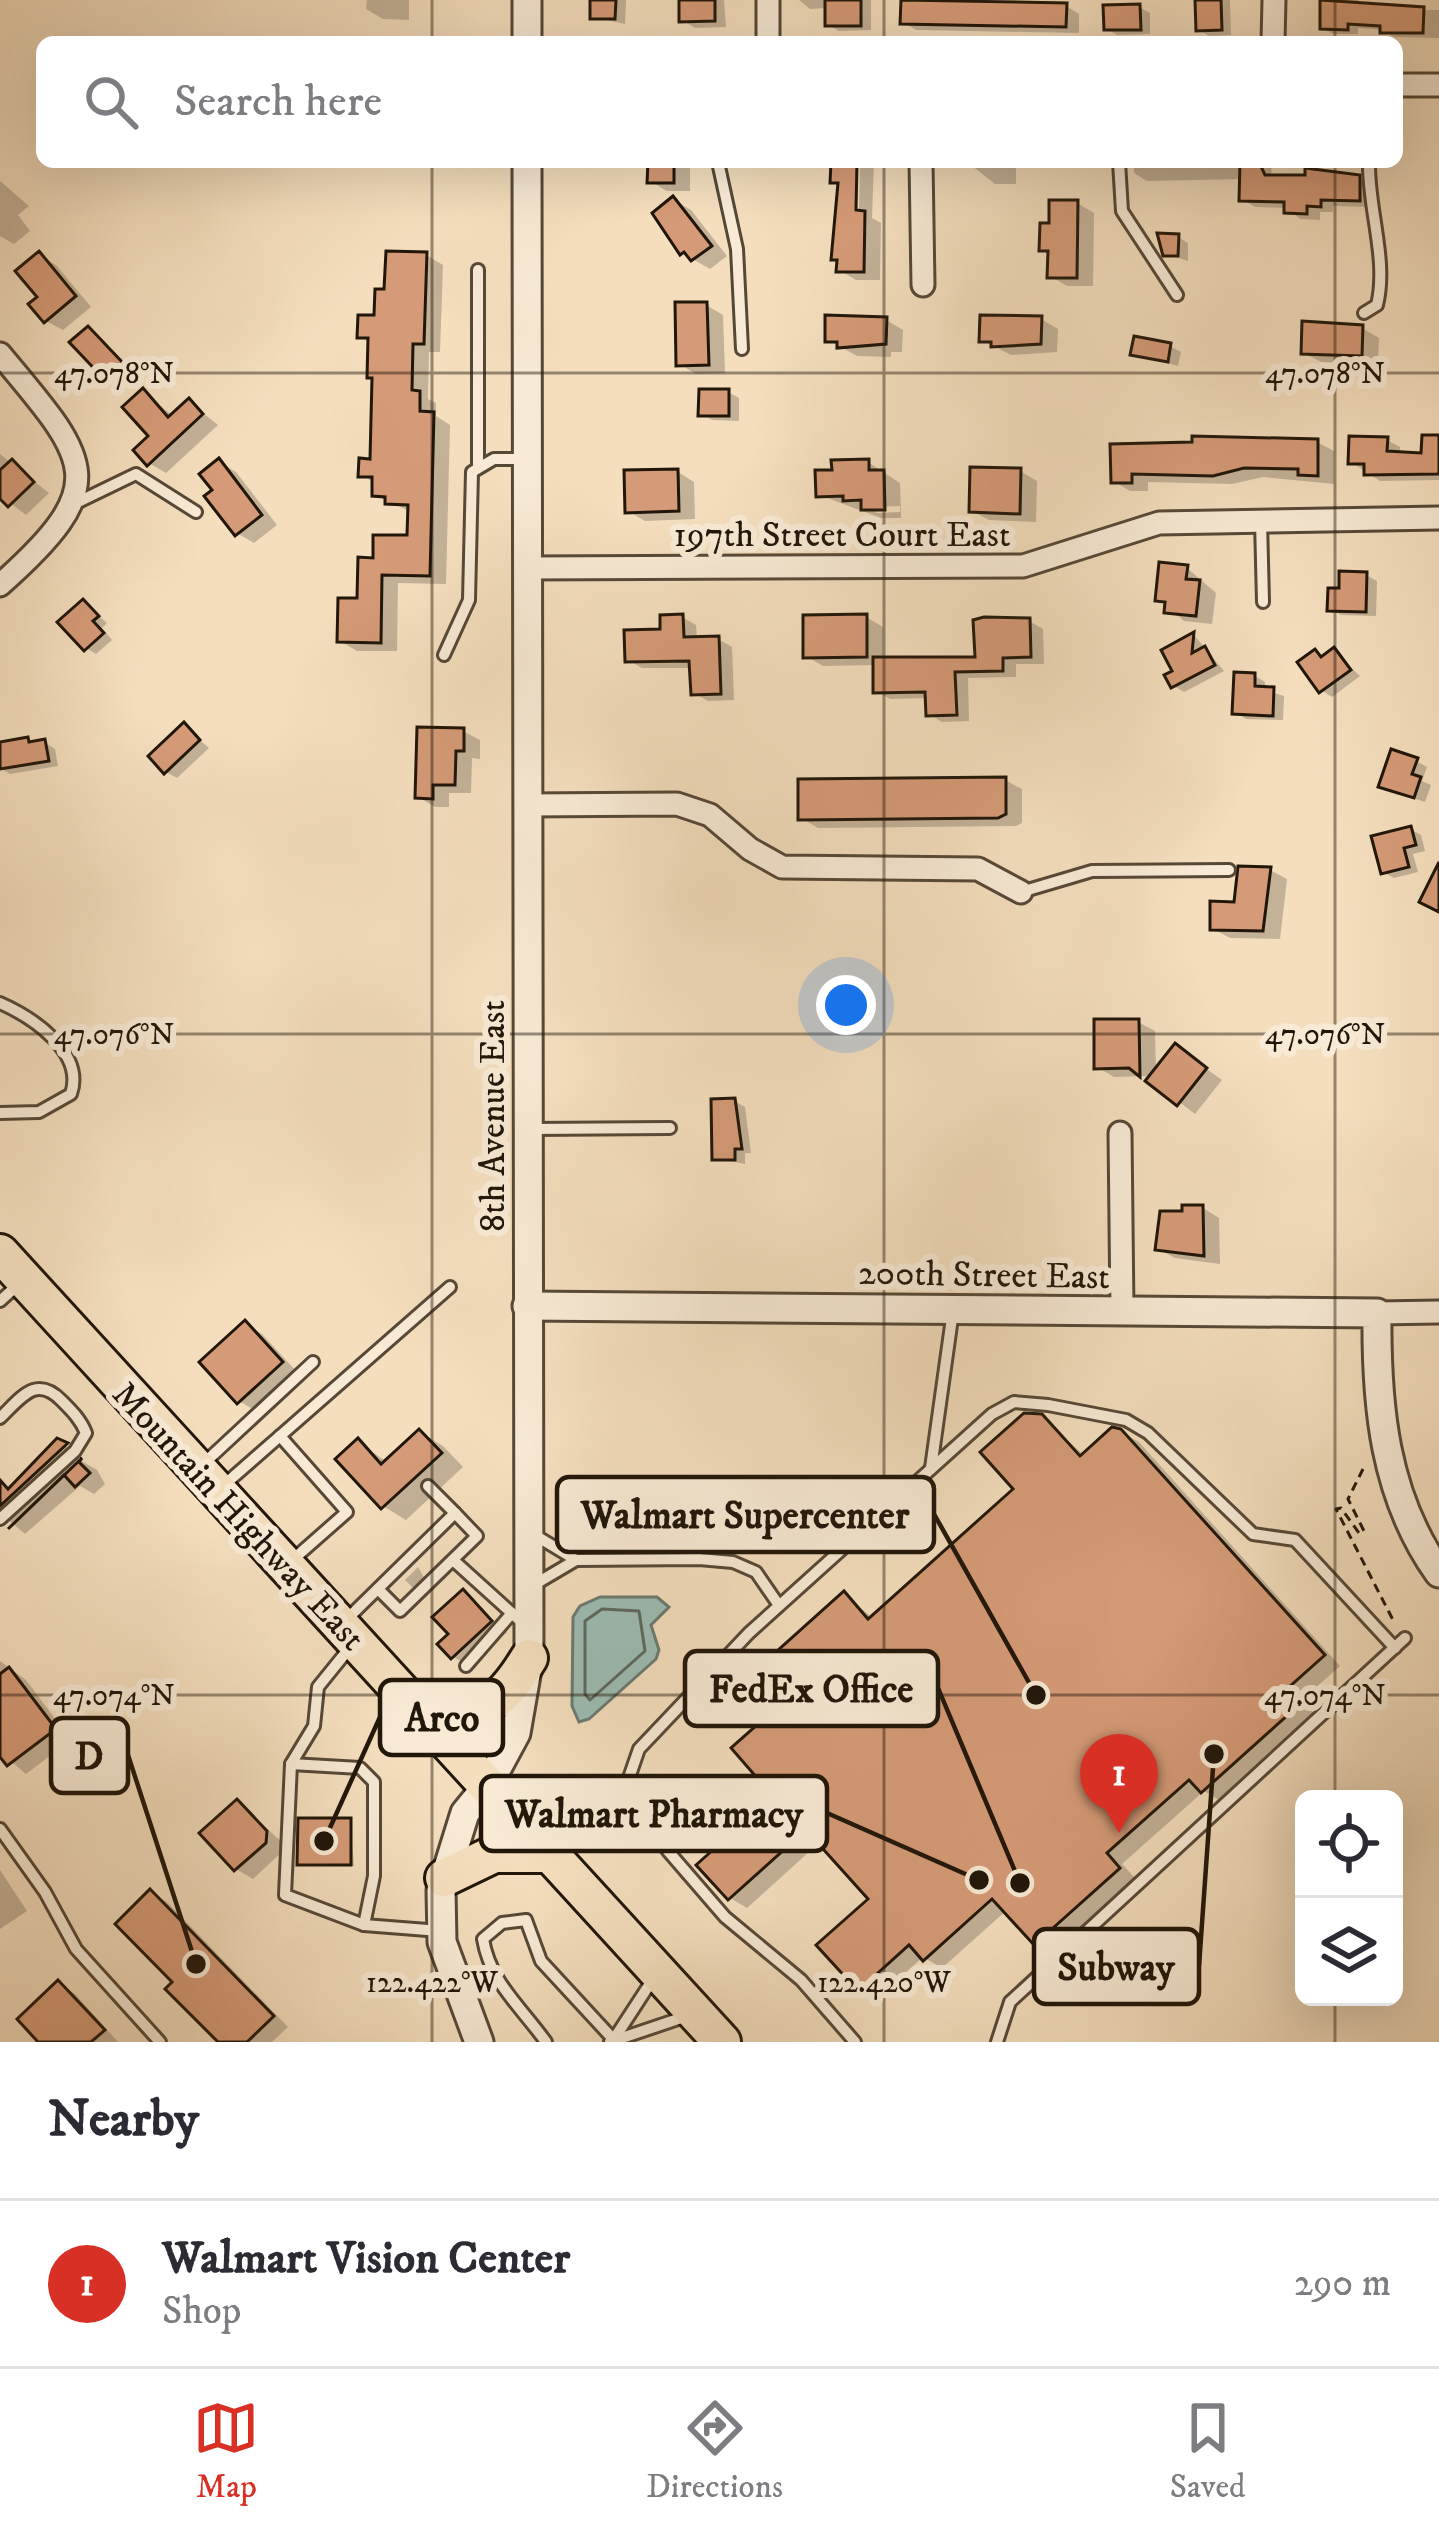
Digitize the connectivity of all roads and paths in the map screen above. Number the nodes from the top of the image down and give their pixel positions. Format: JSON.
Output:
{"nodes":[{"id":1,"x":527,"y":0,"type":"edge"},
{"id":2,"x":768,"y":0,"type":"edge"},
{"id":3,"x":1274,"y":0,"type":"edge"},
{"id":4,"x":527,"y":36,"type":"edge"},
{"id":5,"x":768,"y":36,"type":"edge"},
{"id":6,"x":1273,"y":36,"type":"edge"},
{"id":7,"x":1403,"y":85,"type":"edge"},
{"id":8,"x":1439,"y":85,"type":"edge"},
{"id":9,"x":527,"y":168,"type":"edge"},
{"id":10,"x":719,"y":168,"type":"edge"},
{"id":11,"x":921,"y":168,"type":"edge"},
{"id":12,"x":1119,"y":168,"type":"edge"},
{"id":13,"x":1370,"y":168,"type":"edge"},
{"id":14,"x":478,"y":270,"type":"dead end"},
{"id":15,"x":923,"y":285,"type":"dead end"},
{"id":16,"x":1177,"y":296,"type":"dead end"},
{"id":17,"x":1364,"y":313,"type":"dead end"},
{"id":18,"x":742,"y":349,"type":"dead end"},
{"id":19,"x":0,"y":354,"type":"edge"},
{"id":20,"x":526,"y":459,"type":"junction"},
{"id":21,"x":478,"y":466,"type":"junction"},
{"id":22,"x":76,"y":495,"type":"junction"},
{"id":23,"x":196,"y":512,"type":"dead end"},
{"id":24,"x":1439,"y":518,"type":"edge"},
{"id":25,"x":1261,"y":520,"type":"junction"},
{"id":26,"x":526,"y":568,"type":"junction"},
{"id":27,"x":0,"y":585,"type":"edge"},
{"id":28,"x":1263,"y":602,"type":"dead end"},
{"id":29,"x":444,"y":655,"type":"dead end"},
{"id":30,"x":526,"y":805,"type":"junction"},
{"id":31,"x":1229,"y":869,"type":"dead end"},
{"id":32,"x":1021,"y":892,"type":"joint"},
{"id":33,"x":0,"y":1003,"type":"edge"},
{"id":34,"x":0,"y":1113,"type":"edge"},
{"id":35,"x":670,"y":1128,"type":"dead end"},
{"id":36,"x":527,"y":1129,"type":"junction"},
{"id":37,"x":1120,"y":1132,"type":"dead end"},
{"id":38,"x":8,"y":1278,"type":"edge"},
{"id":39,"x":450,"y":1287,"type":"dead end"},
{"id":40,"x":527,"y":1306,"type":"junction"},
{"id":41,"x":954,"y":1309,"type":"junction"},
{"id":42,"x":1122,"y":1311,"type":"junction"},
{"id":43,"x":1439,"y":1312,"type":"edge"},
{"id":44,"x":1377,"y":1313,"type":"junction"},
{"id":45,"x":313,"y":1362,"type":"dead end"},
{"id":46,"x":0,"y":1418,"type":"edge"},
{"id":47,"x":280,"y":1436,"type":"junction"},
{"id":48,"x":931,"y":1468,"type":"junction"},
{"id":49,"x":1364,"y":1469,"type":"dead end"},
{"id":50,"x":208,"y":1479,"type":"junction"},
{"id":51,"x":428,"y":1486,"type":"dead end"},
{"id":52,"x":454,"y":1513,"type":"junction"},
{"id":53,"x":0,"y":1519,"type":"edge"},
{"id":54,"x":528,"y":1532,"type":"junction"},
{"id":55,"x":453,"y":1560,"type":"junction"},
{"id":56,"x":576,"y":1560,"type":"junction"},
{"id":57,"x":286,"y":1565,"type":"junction"},
{"id":58,"x":1439,"y":1573,"type":"edge"},
{"id":59,"x":528,"y":1587,"type":"junction"},
{"id":60,"x":378,"y":1589,"type":"junction"},
{"id":61,"x":778,"y":1604,"type":"junction"},
{"id":62,"x":348,"y":1633,"type":"junction"},
{"id":63,"x":523,"y":1633,"type":"junction"},
{"id":64,"x":1381,"y":1633,"type":"junction"},
{"id":65,"x":1405,"y":1638,"type":"dead end"},
{"id":66,"x":1394,"y":1648,"type":"junction"},
{"id":67,"x":466,"y":1666,"type":"dead end"},
{"id":68,"x":412,"y":1702,"type":"junction"},
{"id":69,"x":291,"y":1764,"type":"junction"},
{"id":70,"x":488,"y":1785,"type":"junction"},
{"id":71,"x":0,"y":1829,"type":"edge"},
{"id":72,"x":550,"y":1854,"type":"junction"},
{"id":73,"x":444,"y":1878,"type":"junction"},
{"id":74,"x":364,"y":1925,"type":"junction"},
{"id":75,"x":440,"y":1931,"type":"junction"},
{"id":76,"x":658,"y":1972,"type":"junction"},
{"id":77,"x":696,"y":2013,"type":"junction"},
{"id":78,"x":611,"y":2041,"type":"edge"},
{"id":79,"x":160,"y":2042,"type":"edge"},
{"id":80,"x":479,"y":2042,"type":"edge"},
{"id":81,"x":546,"y":2042,"type":"edge"},
{"id":82,"x":722,"y":2042,"type":"edge"},
{"id":83,"x":855,"y":2042,"type":"edge"},
{"id":84,"x":997,"y":2042,"type":"edge"}],
"edges":[{"from":1,"to":4,"type":"street"},
{"from":2,"to":5,"type":"street"},
{"from":3,"to":6,"type":"street"},
{"from":7,"to":8,"type":"street"},
{"from":9,"to":20,"type":"street","name":"8th Avenue East"},
{"from":10,"to":18,"type":"lane"},
{"from":11,"to":15,"type":"street"},
{"from":12,"to":16,"type":"lane"},
{"from":13,"to":17,"type":"lane"},
{"from":14,"to":21,"type":"lane"},
{"from":19,"to":22,"type":"street"},
{"from":20,"to":21,"type":"lane"},
{"from":20,"to":26,"type":"street","name":"8th Avenue East"},
{"from":21,"to":29,"type":"lane"},
{"from":22,"to":23,"type":"lane"},
{"from":22,"to":27,"type":"street"},
{"from":24,"to":25,"type":"street","name":"197th Street Court East"},
{"from":25,"to":26,"type":"street","name":"197th Street Court East"},
{"from":25,"to":28,"type":"lane"},
{"from":26,"to":30,"type":"street","name":"8th Avenue East"},
{"from":30,"to":32,"type":"street"},
{"from":30,"to":36,"type":"street","name":"8th Avenue East"},
{"from":31,"to":32,"type":"lane"},
{"from":33,"to":34,"type":"lane"},
{"from":35,"to":36,"type":"lane"},
{"from":36,"to":40,"type":"street","name":"8th Avenue East"},
{"from":37,"to":42,"type":"street"},
{"from":38,"to":50,"type":"main road","name":"Mountain Highway East"},
{"from":39,"to":47,"type":"lane"},
{"from":40,"to":41,"type":"street","name":"200th Street East"},
{"from":40,"to":54,"type":"street","name":"8th Avenue East"},
{"from":41,"to":42,"type":"street","name":"200th Street East"},
{"from":41,"to":48,"type":"lane"},
{"from":42,"to":44,"type":"street","name":"200th Street East"},
{"from":43,"to":44,"type":"street","name":"200th Street East"},
{"from":44,"to":58,"type":"street"},
{"from":45,"to":50,"type":"lane"},
{"from":46,"to":53,"type":"lane"},
{"from":47,"to":50,"type":"lane"},
{"from":47,"to":57,"type":"lane"},
{"from":48,"to":61,"type":"lane"},
{"from":48,"to":64,"type":"lane"},
{"from":49,"to":64,"type":"path"},
{"from":50,"to":57,"type":"main road","name":"Mountain Highway East"},
{"from":51,"to":52,"type":"lane"},
{"from":52,"to":55,"type":"lane"},
{"from":52,"to":60,"type":"lane"},
{"from":54,"to":56,"type":"lane"},
{"from":54,"to":59,"type":"street","name":"8th Avenue East"},
{"from":55,"to":60,"type":"lane"},
{"from":55,"to":63,"type":"lane"},
{"from":56,"to":59,"type":"lane"},
{"from":56,"to":61,"type":"lane"},
{"from":57,"to":62,"type":"main road","name":"Mountain Highway East"},
{"from":59,"to":63,"type":"street","name":"8th Avenue East"},
{"from":60,"to":62,"type":"lane"},
{"from":61,"to":83,"type":"lane"},
{"from":62,"to":68,"type":"main road","name":"Mountain Highway East"},
{"from":62,"to":69,"type":"lane"},
{"from":63,"to":67,"type":"lane"},
{"from":63,"to":68,"type":"main road"},
{"from":63,"to":70,"type":"street","name":"8th Avenue East"},
{"from":64,"to":66,"type":"lane"},
{"from":65,"to":66,"type":"lane"},
{"from":66,"to":84,"type":"lane"},
{"from":68,"to":70,"type":"main road","name":"Mountain Highway East"},
{"from":69,"to":74,"type":"lane"},
{"from":69,"to":74,"type":"lane"},
{"from":70,"to":72,"type":"main road","name":"Mountain Highway East"},
{"from":70,"to":73,"type":"street","name":"8th Avenue East"},
{"from":71,"to":79,"type":"lane"},
{"from":72,"to":73,"type":"main road"},
{"from":72,"to":76,"type":"main road","name":"Mountain Highway East"},
{"from":73,"to":75,"type":"street","name":"8th Avenue East"},
{"from":74,"to":75,"type":"lane"},
{"from":75,"to":80,"type":"street","name":"8th Avenue East"},
{"from":76,"to":77,"type":"main road","name":"Mountain Highway East"},
{"from":76,"to":78,"type":"lane"},
{"from":77,"to":78,"type":"lane"},
{"from":77,"to":82,"type":"main road","name":"Mountain Highway East"},
{"from":78,"to":81,"type":"lane"}]}
